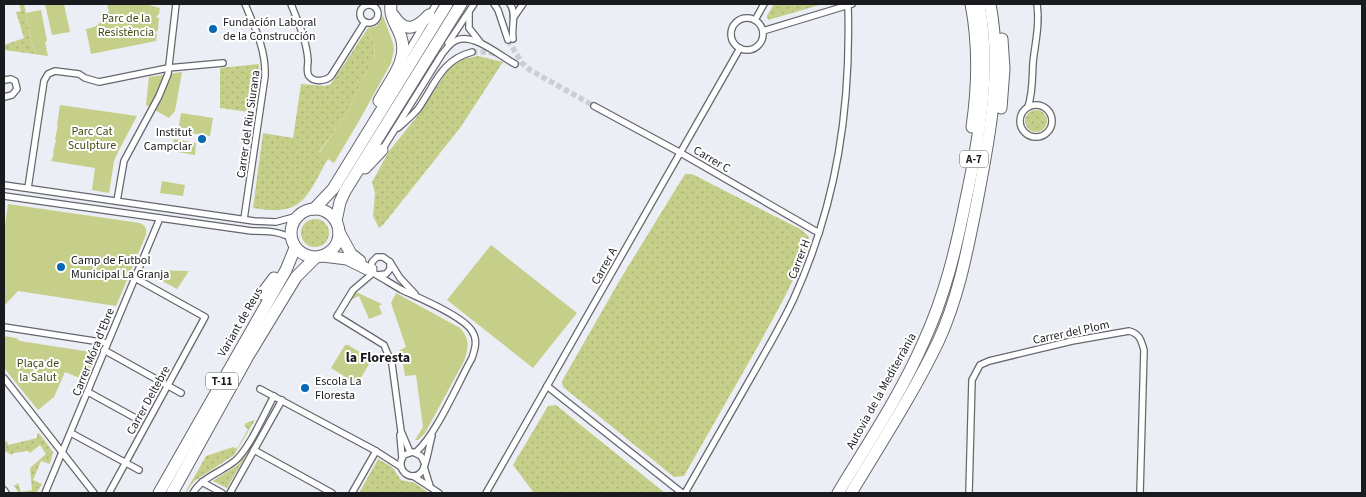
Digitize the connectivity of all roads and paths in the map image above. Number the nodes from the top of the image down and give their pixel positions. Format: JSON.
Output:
{"nodes":[{"id":1,"x":176,"y":4,"type":"edge"},
{"id":2,"x":245,"y":4,"type":"edge"},
{"id":3,"x":291,"y":4,"type":"edge"},
{"id":4,"x":436,"y":4,"type":"edge"},
{"id":5,"x":447,"y":4,"type":"edge"},
{"id":6,"x":474,"y":4,"type":"edge"},
{"id":7,"x":494,"y":4,"type":"edge"},
{"id":8,"x":510,"y":4,"type":"edge"},
{"id":9,"x":523,"y":4,"type":"edge"},
{"id":10,"x":764,"y":4,"type":"edge"},
{"id":11,"x":850,"y":4,"type":"edge"},
{"id":12,"x":971,"y":4,"type":"edge"},
{"id":13,"x":979,"y":4,"type":"edge"},
{"id":14,"x":990,"y":4,"type":"edge"},
{"id":15,"x":998,"y":4,"type":"edge"},
{"id":16,"x":1037,"y":4,"type":"edge"},
{"id":17,"x":362,"y":5,"type":"edge"},
{"id":18,"x":375,"y":5,"type":"edge"},
{"id":19,"x":391,"y":7,"type":"edge"},
{"id":20,"x":465,"y":7,"type":"edge"},
{"id":21,"x":429,"y":15,"type":"junction"},
{"id":22,"x":513,"y":19,"type":"junction"},
{"id":23,"x":755,"y":20,"type":"junction"},
{"id":24,"x":365,"y":22,"type":"junction"},
{"id":25,"x":763,"y":30,"type":"junction"},
{"id":26,"x":481,"y":44,"type":"junction"},
{"id":27,"x":740,"y":48,"type":"junction"},
{"id":28,"x":472,"y":52,"type":"tunnel mouth"},
{"id":29,"x":442,"y":54,"type":"junction"},
{"id":30,"x":224,"y":63,"type":"dead end"},
{"id":31,"x":515,"y":64,"type":"dead end"},
{"id":32,"x":400,"y":65,"type":"junction"},
{"id":33,"x":168,"y":68,"type":"junction"},
{"id":34,"x":4,"y":80,"type":"edge"},
{"id":35,"x":1032,"y":86,"type":"junction"},
{"id":36,"x":4,"y":97,"type":"edge"},
{"id":37,"x":594,"y":106,"type":"tunnel mouth"},
{"id":38,"x":1040,"y":106,"type":"junction"},
{"id":39,"x":1028,"y":107,"type":"junction"},
{"id":40,"x":393,"y":132,"type":"junction"},
{"id":41,"x":382,"y":150,"type":"joint"},
{"id":42,"x":679,"y":152,"type":"junction"},
{"id":43,"x":352,"y":154,"type":"junction"},
{"id":44,"x":353,"y":182,"type":"junction"},
{"id":45,"x":4,"y":185,"type":"edge"},
{"id":46,"x":28,"y":188,"type":"junction"},
{"id":47,"x":4,"y":196,"type":"edge"},
{"id":48,"x":114,"y":201,"type":"junction"},
{"id":49,"x":314,"y":209,"type":"junction"},
{"id":50,"x":110,"y":211,"type":"junction"},
{"id":51,"x":298,"y":216,"type":"junction"},
{"id":52,"x":160,"y":218,"type":"junction"},
{"id":53,"x":244,"y":220,"type":"junction"},
{"id":54,"x":338,"y":226,"type":"junction"},
{"id":55,"x":819,"y":233,"type":"junction"},
{"id":56,"x":294,"y":243,"type":"junction"},
{"id":57,"x":319,"y":257,"type":"junction"},
{"id":58,"x":390,"y":262,"type":"junction"},
{"id":59,"x":286,"y":270,"type":"junction"},
{"id":60,"x":373,"y":270,"type":"junction"},
{"id":61,"x":135,"y":278,"type":"junction"},
{"id":62,"x":960,"y":281,"type":"junction"},
{"id":63,"x":262,"y":294,"type":"dead end"},
{"id":64,"x":416,"y":296,"type":"junction"},
{"id":65,"x":937,"y":311,"type":"junction"},
{"id":66,"x":274,"y":314,"type":"junction"},
{"id":67,"x":4,"y":327,"type":"edge"},
{"id":68,"x":107,"y":343,"type":"junction"},
{"id":69,"x":104,"y":350,"type":"junction"},
{"id":70,"x":250,"y":368,"type":"dead end"},
{"id":71,"x":4,"y":378,"type":"edge"},
{"id":72,"x":167,"y":385,"type":"junction"},
{"id":73,"x":547,"y":386,"type":"junction"},
{"id":74,"x":260,"y":389,"type":"dead end"},
{"id":75,"x":88,"y":392,"type":"junction"},
{"id":76,"x":181,"y":393,"type":"dead end"},
{"id":77,"x":274,"y":396,"type":"junction"},
{"id":78,"x":282,"y":400,"type":"junction"},
{"id":79,"x":139,"y":420,"type":"dead end"},
{"id":80,"x":435,"y":427,"type":"junction"},
{"id":81,"x":401,"y":430,"type":"junction"},
{"id":82,"x":71,"y":432,"type":"junction"},
{"id":83,"x":254,"y":450,"type":"junction"},
{"id":84,"x":376,"y":451,"type":"junction"},
{"id":85,"x":413,"y":452,"type":"junction"},
{"id":86,"x":62,"y":454,"type":"junction"},
{"id":87,"x":401,"y":461,"type":"junction"},
{"id":88,"x":125,"y":463,"type":"junction"},
{"id":89,"x":424,"y":466,"type":"junction"},
{"id":90,"x":139,"y":470,"type":"dead end"},
{"id":91,"x":413,"y":476,"type":"junction"},
{"id":92,"x":202,"y":482,"type":"junction"},
{"id":93,"x":430,"y":486,"type":"junction"},
{"id":94,"x":45,"y":493,"type":"edge"},
{"id":95,"x":94,"y":493,"type":"edge"},
{"id":96,"x":108,"y":493,"type":"edge"},
{"id":97,"x":159,"y":493,"type":"edge"},
{"id":98,"x":172,"y":493,"type":"edge"},
{"id":99,"x":193,"y":493,"type":"edge"},
{"id":100,"x":222,"y":493,"type":"edge"},
{"id":101,"x":230,"y":493,"type":"edge"},
{"id":102,"x":332,"y":493,"type":"edge"},
{"id":103,"x":352,"y":493,"type":"edge"},
{"id":104,"x":439,"y":493,"type":"edge"},
{"id":105,"x":486,"y":493,"type":"edge"},
{"id":106,"x":683,"y":493,"type":"edge"},
{"id":107,"x":838,"y":493,"type":"edge"},
{"id":108,"x":851,"y":493,"type":"edge"},
{"id":109,"x":968,"y":493,"type":"edge"},
{"id":110,"x":1140,"y":493,"type":"edge"}],
"edges":[{"from":1,"to":33,"type":"street"},
{"from":2,"to":53,"type":"street","name":"Carrer del Riu Siurana"},
{"from":3,"to":24,"type":"street"},
{"from":4,"to":21,"type":"street"},
{"from":5,"to":43,"type":"highway"},
{"from":6,"to":20,"type":"street"},
{"from":7,"to":22,"type":"street"},
{"from":8,"to":22,"type":"street"},
{"from":9,"to":22,"type":"street"},
{"from":10,"to":23,"type":"street"},
{"from":11,"to":25,"type":"street"},
{"from":11,"to":55,"type":"street","name":"Carrer H"},
{"from":12,"to":65,"type":"highway"},
{"from":13,"to":65,"type":"highway","name":"Autovia de la Mediterrània","number":"A-7"},
{"from":14,"to":62,"type":"highway","name":"Autovia de la Mediterrània","number":"A-7"},
{"from":15,"to":62,"type":"highway"},
{"from":16,"to":35,"type":"street"},
{"from":17,"to":18,"type":"street"},
{"from":17,"to":24,"type":"street"},
{"from":18,"to":24,"type":"street"},
{"from":19,"to":21,"type":"highway"},
{"from":19,"to":32,"type":"highway"},
{"from":20,"to":26,"type":"street"},
{"from":20,"to":29,"type":"street"},
{"from":20,"to":44,"type":"highway","number":"T-11"},
{"from":21,"to":32,"type":"street"},
{"from":23,"to":25,"type":"street"},
{"from":23,"to":27,"type":"street"},
{"from":25,"to":27,"type":"street"},
{"from":26,"to":29,"type":"street"},
{"from":26,"to":31,"type":"street"},
{"from":27,"to":42,"type":"street","name":"Carrer A"},
{"from":28,"to":40,"type":"street"},
{"from":29,"to":40,"type":"street"},
{"from":30,"to":33,"type":"street"},
{"from":32,"to":43,"type":"highway"},
{"from":33,"to":46,"type":"street"},
{"from":33,"to":48,"type":"street"},
{"from":34,"to":36,"type":"street"},
{"from":35,"to":38,"type":"street"},
{"from":35,"to":39,"type":"street"},
{"from":37,"to":42,"type":"street","name":"Carrer C"},
{"from":38,"to":39,"type":"street"},
{"from":38,"to":39,"type":"street"},
{"from":40,"to":41,"type":"street"},
{"from":41,"to":44,"type":"highway"},
{"from":42,"to":55,"type":"street","name":"Carrer C"},
{"from":42,"to":73,"type":"street","name":"Carrer A"},
{"from":43,"to":49,"type":"highway"},
{"from":44,"to":54,"type":"highway","number":"T-11"},
{"from":45,"to":46,"type":"street"},
{"from":46,"to":48,"type":"street"},
{"from":47,"to":50,"type":"street"},
{"from":48,"to":50,"type":"street"},
{"from":48,"to":53,"type":"street"},
{"from":49,"to":51,"type":"highway"},
{"from":49,"to":54,"type":"highway"},
{"from":50,"to":52,"type":"street"},
{"from":51,"to":53,"type":"street"},
{"from":51,"to":56,"type":"highway","number":"T-11"},
{"from":52,"to":56,"type":"street"},
{"from":52,"to":61,"type":"street","name":"Carrer Móra d'Ebre"},
{"from":54,"to":57,"type":"highway","number":"T-11"},
{"from":54,"to":60,"type":"highway"},
{"from":55,"to":106,"type":"street","name":"Carrer H"},
{"from":56,"to":57,"type":"highway"},
{"from":56,"to":59,"type":"highway","number":"T-11"},
{"from":57,"to":60,"type":"highway"},
{"from":57,"to":66,"type":"highway","name":"Variant de Reus","number":"T-11"},
{"from":58,"to":60,"type":"street"},
{"from":58,"to":60,"type":"street"},
{"from":58,"to":64,"type":"street"},
{"from":59,"to":63,"type":"highway"},
{"from":59,"to":97,"type":"highway","name":"Variant de Reus","number":"T-11"},
{"from":60,"to":64,"type":"street"},
{"from":60,"to":81,"type":"street"},
{"from":61,"to":68,"type":"street","name":"Carrer Móra d'Ebre"},
{"from":61,"to":72,"type":"street","name":"Carrer Deltebre"},
{"from":62,"to":108,"type":"highway","name":"Autovia de la Mediterrània","number":"A-7"},
{"from":64,"to":80,"type":"street"},
{"from":65,"to":107,"type":"highway","name":"Autovia de la Mediterrània","number":"A-7"},
{"from":66,"to":70,"type":"highway"},
{"from":66,"to":98,"type":"highway","name":"Variant de Reus","number":"T-11"},
{"from":67,"to":68,"type":"street"},
{"from":68,"to":69,"type":"street","name":"Carrer Móra d'Ebre"},
{"from":69,"to":72,"type":"street"},
{"from":69,"to":75,"type":"street","name":"Carrer Móra d'Ebre"},
{"from":71,"to":86,"type":"street"},
{"from":72,"to":76,"type":"street"},
{"from":72,"to":88,"type":"street","name":"Carrer Deltebre"},
{"from":73,"to":105,"type":"street","name":"Carrer A"},
{"from":73,"to":106,"type":"street"},
{"from":74,"to":77,"type":"street"},
{"from":75,"to":79,"type":"street"},
{"from":75,"to":82,"type":"street","name":"Carrer Móra d'Ebre"},
{"from":77,"to":78,"type":"street"},
{"from":77,"to":92,"type":"street"},
{"from":78,"to":83,"type":"street"},
{"from":78,"to":84,"type":"street"},
{"from":80,"to":85,"type":"street"},
{"from":80,"to":89,"type":"street"},
{"from":81,"to":85,"type":"street"},
{"from":81,"to":87,"type":"street"},
{"from":82,"to":86,"type":"street","name":"Carrer Móra d'Ebre"},
{"from":82,"to":88,"type":"street"},
{"from":83,"to":101,"type":"street"},
{"from":83,"to":102,"type":"street"},
{"from":84,"to":87,"type":"street"},
{"from":84,"to":103,"type":"street"},
{"from":85,"to":87,"type":"street"},
{"from":85,"to":89,"type":"street"},
{"from":86,"to":94,"type":"street","name":"Carrer Móra d'Ebre"},
{"from":86,"to":95,"type":"street"},
{"from":87,"to":91,"type":"street"},
{"from":88,"to":90,"type":"street"},
{"from":88,"to":96,"type":"street","name":"Carrer Deltebre"},
{"from":89,"to":91,"type":"street"},
{"from":89,"to":93,"type":"street"},
{"from":91,"to":93,"type":"street"},
{"from":92,"to":99,"type":"street"},
{"from":92,"to":100,"type":"street"},
{"from":93,"to":104,"type":"street"},
{"from":109,"to":110,"type":"street","name":"Carrer del Plom"}]}
